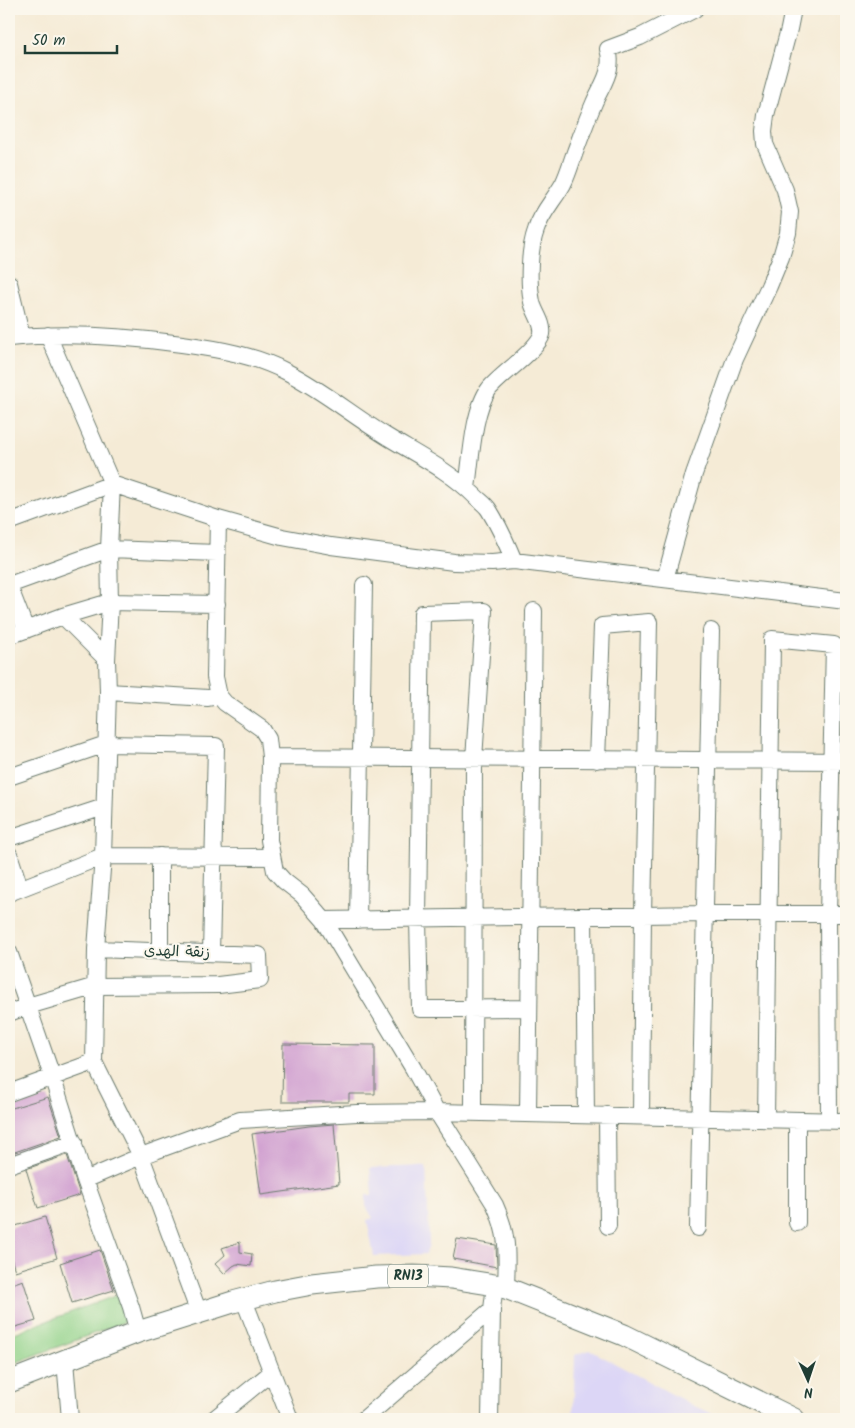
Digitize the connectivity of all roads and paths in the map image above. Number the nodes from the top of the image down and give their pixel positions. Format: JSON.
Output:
{"nodes":[{"id":1,"x":694,"y":9,"type":"edge"},
{"id":2,"x":793,"y":9,"type":"edge"},
{"id":3,"x":9,"y":283,"type":"edge"},
{"id":4,"x":48,"y":335,"type":"junction"},
{"id":5,"x":16,"y":337,"type":"edge"},
{"id":6,"x":112,"y":484,"type":"junction"},
{"id":7,"x":467,"y":488,"type":"junction"},
{"id":8,"x":218,"y":519,"type":"junction"},
{"id":9,"x":9,"y":522,"type":"edge"},
{"id":10,"x":109,"y":548,"type":"junction"},
{"id":11,"x":217,"y":553,"type":"junction"},
{"id":12,"x":514,"y":561,"type":"junction"},
{"id":13,"x":665,"y":579,"type":"junction"},
{"id":14,"x":9,"y":585,"type":"edge"},
{"id":15,"x":364,"y":585,"type":"dead end"},
{"id":16,"x":110,"y":602,"type":"junction"},
{"id":17,"x":846,"y":602,"type":"edge"},
{"id":18,"x":216,"y":604,"type":"junction"},
{"id":19,"x":534,"y":611,"type":"dead end"},
{"id":20,"x":62,"y":616,"type":"junction"},
{"id":21,"x":26,"y":630,"type":"junction"},
{"id":22,"x":711,"y":631,"type":"dead end"},
{"id":23,"x":9,"y":636,"type":"edge"},
{"id":24,"x":106,"y":660,"type":"junction"},
{"id":25,"x":108,"y":692,"type":"junction"},
{"id":26,"x":219,"y":696,"type":"junction"},
{"id":27,"x":106,"y":744,"type":"junction"},
{"id":28,"x":270,"y":757,"type":"junction"},
{"id":29,"x":361,"y":758,"type":"junction"},
{"id":30,"x":420,"y":758,"type":"junction"},
{"id":31,"x":474,"y":759,"type":"junction"},
{"id":32,"x":532,"y":759,"type":"junction"},
{"id":33,"x":597,"y":760,"type":"junction"},
{"id":34,"x":646,"y":760,"type":"junction"},
{"id":35,"x":709,"y":760,"type":"junction"},
{"id":36,"x":771,"y":761,"type":"junction"},
{"id":37,"x":839,"y":761,"type":"edge"},
{"id":38,"x":9,"y":777,"type":"edge"},
{"id":39,"x":104,"y":807,"type":"junction"},
{"id":40,"x":9,"y":838,"type":"edge"},
{"id":41,"x":9,"y":854,"type":"edge"},
{"id":42,"x":103,"y":856,"type":"junction"},
{"id":43,"x":160,"y":856,"type":"junction"},
{"id":44,"x":213,"y":856,"type":"junction"},
{"id":45,"x":272,"y":858,"type":"junction"},
{"id":46,"x":14,"y":891,"type":"edge"},
{"id":47,"x":705,"y":914,"type":"junction"},
{"id":48,"x":769,"y":914,"type":"junction"},
{"id":49,"x":846,"y":914,"type":"edge"},
{"id":50,"x":643,"y":915,"type":"junction"},
{"id":51,"x":828,"y":915,"type":"junction"},
{"id":52,"x":584,"y":916,"type":"junction"},
{"id":53,"x":531,"y":917,"type":"junction"},
{"id":54,"x":474,"y":918,"type":"junction"},
{"id":55,"x":418,"y":919,"type":"junction"},
{"id":56,"x":324,"y":920,"type":"junction"},
{"id":57,"x":358,"y":920,"type":"junction"},
{"id":58,"x":96,"y":949,"type":"junction"},
{"id":59,"x":9,"y":952,"type":"edge"},
{"id":60,"x":160,"y":952,"type":"junction"},
{"id":61,"x":211,"y":953,"type":"junction"},
{"id":62,"x":96,"y":986,"type":"junction"},
{"id":63,"x":28,"y":1006,"type":"junction"},
{"id":64,"x":529,"y":1008,"type":"junction"},
{"id":65,"x":474,"y":1010,"type":"junction"},
{"id":66,"x":9,"y":1013,"type":"edge"},
{"id":67,"x":94,"y":1062,"type":"junction"},
{"id":68,"x":52,"y":1076,"type":"junction"},
{"id":69,"x":9,"y":1093,"type":"edge"},
{"id":70,"x":437,"y":1112,"type":"junction"},
{"id":71,"x":473,"y":1112,"type":"junction"},
{"id":72,"x":528,"y":1114,"type":"junction"},
{"id":73,"x":586,"y":1115,"type":"junction"},
{"id":74,"x":607,"y":1115,"type":"junction"},
{"id":75,"x":641,"y":1116,"type":"junction"},
{"id":76,"x":701,"y":1118,"type":"junction"},
{"id":77,"x":766,"y":1119,"type":"junction"},
{"id":78,"x":797,"y":1120,"type":"junction"},
{"id":79,"x":829,"y":1120,"type":"junction"},
{"id":80,"x":846,"y":1121,"type":"edge"},
{"id":81,"x":74,"y":1142,"type":"junction"},
{"id":82,"x":141,"y":1156,"type":"junction"},
{"id":83,"x":9,"y":1165,"type":"edge"},
{"id":84,"x":85,"y":1180,"type":"junction"},
{"id":85,"x":797,"y":1224,"type":"dead end"},
{"id":86,"x":608,"y":1226,"type":"dead end"},
{"id":87,"x":698,"y":1228,"type":"dead end"},
{"id":88,"x":500,"y":1286,"type":"junction"},
{"id":89,"x":244,"y":1300,"type":"junction"},
{"id":90,"x":492,"y":1309,"type":"junction"},
{"id":91,"x":199,"y":1313,"type":"junction"},
{"id":92,"x":138,"y":1332,"type":"junction"},
{"id":93,"x":65,"y":1361,"type":"junction"},
{"id":94,"x":272,"y":1372,"type":"junction"},
{"id":95,"x":9,"y":1382,"type":"edge"},
{"id":96,"x":70,"y":1419,"type":"edge"},
{"id":97,"x":214,"y":1419,"type":"edge"},
{"id":98,"x":290,"y":1419,"type":"edge"},
{"id":99,"x":364,"y":1419,"type":"edge"},
{"id":100,"x":490,"y":1419,"type":"edge"},
{"id":101,"x":794,"y":1419,"type":"edge"}],
"edges":[{"from":1,"to":7,"type":"street"},
{"from":2,"to":13,"type":"street"},
{"from":3,"to":5,"type":"street"},
{"from":4,"to":5,"type":"street"},
{"from":4,"to":6,"type":"street"},
{"from":4,"to":7,"type":"street"},
{"from":6,"to":8,"type":"street"},
{"from":6,"to":9,"type":"street"},
{"from":6,"to":10,"type":"street"},
{"from":7,"to":12,"type":"street"},
{"from":8,"to":11,"type":"street"},
{"from":8,"to":12,"type":"street"},
{"from":10,"to":11,"type":"street"},
{"from":10,"to":14,"type":"street"},
{"from":10,"to":16,"type":"street"},
{"from":11,"to":18,"type":"street"},
{"from":12,"to":13,"type":"street"},
{"from":13,"to":17,"type":"street"},
{"from":14,"to":21,"type":"street"},
{"from":15,"to":29,"type":"street"},
{"from":16,"to":18,"type":"street"},
{"from":16,"to":20,"type":"street"},
{"from":16,"to":24,"type":"street"},
{"from":18,"to":26,"type":"street"},
{"from":19,"to":32,"type":"street"},
{"from":20,"to":21,"type":"street"},
{"from":20,"to":24,"type":"street"},
{"from":21,"to":23,"type":"street"},
{"from":22,"to":35,"type":"street"},
{"from":24,"to":25,"type":"street"},
{"from":25,"to":26,"type":"street"},
{"from":25,"to":27,"type":"street"},
{"from":26,"to":28,"type":"street"},
{"from":27,"to":38,"type":"street"},
{"from":27,"to":39,"type":"street"},
{"from":27,"to":44,"type":"street"},
{"from":28,"to":29,"type":"street"},
{"from":28,"to":45,"type":"street"},
{"from":29,"to":30,"type":"street"},
{"from":29,"to":57,"type":"street"},
{"from":30,"to":31,"type":"street"},
{"from":30,"to":31,"type":"street"},
{"from":30,"to":55,"type":"street"},
{"from":31,"to":32,"type":"street"},
{"from":31,"to":54,"type":"street"},
{"from":32,"to":33,"type":"street"},
{"from":32,"to":53,"type":"street"},
{"from":33,"to":34,"type":"street"},
{"from":33,"to":34,"type":"street"},
{"from":34,"to":35,"type":"street"},
{"from":34,"to":50,"type":"street"},
{"from":35,"to":36,"type":"street"},
{"from":35,"to":47,"type":"street"},
{"from":36,"to":37,"type":"street"},
{"from":36,"to":37,"type":"street"},
{"from":36,"to":48,"type":"street"},
{"from":37,"to":51,"type":"street"},
{"from":39,"to":40,"type":"street"},
{"from":39,"to":42,"type":"street"},
{"from":41,"to":46,"type":"street"},
{"from":42,"to":43,"type":"street"},
{"from":42,"to":46,"type":"street"},
{"from":42,"to":58,"type":"street"},
{"from":43,"to":44,"type":"street"},
{"from":43,"to":60,"type":"street"},
{"from":44,"to":45,"type":"street"},
{"from":44,"to":61,"type":"street"},
{"from":45,"to":56,"type":"street"},
{"from":47,"to":48,"type":"street"},
{"from":47,"to":50,"type":"street"},
{"from":47,"to":76,"type":"street"},
{"from":48,"to":51,"type":"street"},
{"from":48,"to":77,"type":"street"},
{"from":49,"to":51,"type":"street"},
{"from":50,"to":52,"type":"street"},
{"from":50,"to":75,"type":"street"},
{"from":51,"to":79,"type":"street"},
{"from":52,"to":53,"type":"street"},
{"from":52,"to":73,"type":"street"},
{"from":53,"to":54,"type":"street"},
{"from":53,"to":64,"type":"street"},
{"from":54,"to":55,"type":"street"},
{"from":54,"to":65,"type":"street"},
{"from":55,"to":57,"type":"street"},
{"from":55,"to":65,"type":"street"},
{"from":56,"to":57,"type":"street"},
{"from":56,"to":70,"type":"street"},
{"from":58,"to":60,"type":"street","name":"زنقة الهدى"},
{"from":58,"to":62,"type":"street"},
{"from":59,"to":63,"type":"street"},
{"from":60,"to":61,"type":"street","name":"زنقة الهدى"},
{"from":61,"to":62,"type":"street","name":"زنقة الهدى"},
{"from":62,"to":63,"type":"street"},
{"from":62,"to":67,"type":"street"},
{"from":63,"to":66,"type":"street"},
{"from":63,"to":68,"type":"street"},
{"from":64,"to":65,"type":"street"},
{"from":64,"to":72,"type":"street"},
{"from":65,"to":71,"type":"street"},
{"from":67,"to":68,"type":"street"},
{"from":67,"to":82,"type":"street"},
{"from":68,"to":69,"type":"street"},
{"from":68,"to":81,"type":"street"},
{"from":70,"to":71,"type":"street"},
{"from":70,"to":82,"type":"street"},
{"from":70,"to":88,"type":"street"},
{"from":71,"to":72,"type":"street"},
{"from":72,"to":73,"type":"street"},
{"from":73,"to":74,"type":"street"},
{"from":74,"to":75,"type":"street"},
{"from":74,"to":86,"type":"street"},
{"from":75,"to":76,"type":"street"},
{"from":76,"to":77,"type":"street"},
{"from":76,"to":87,"type":"street"},
{"from":77,"to":78,"type":"street"},
{"from":78,"to":79,"type":"street"},
{"from":78,"to":85,"type":"street"},
{"from":79,"to":80,"type":"street"},
{"from":81,"to":83,"type":"street"},
{"from":81,"to":84,"type":"street"},
{"from":82,"to":84,"type":"street"},
{"from":82,"to":91,"type":"street"},
{"from":84,"to":92,"type":"street"},
{"from":88,"to":89,"type":"main road","number":"RN13"},
{"from":88,"to":90,"type":"street"},
{"from":88,"to":101,"type":"main road","number":"RN13"},
{"from":89,"to":91,"type":"main road","number":"RN13"},
{"from":89,"to":94,"type":"street"},
{"from":90,"to":99,"type":"street"},
{"from":90,"to":100,"type":"street"},
{"from":91,"to":92,"type":"main road","number":"RN13"},
{"from":92,"to":93,"type":"main road","number":"RN13"},
{"from":93,"to":95,"type":"main road","number":"RN13"},
{"from":93,"to":96,"type":"street"},
{"from":94,"to":97,"type":"street"},
{"from":94,"to":98,"type":"street"}]}
